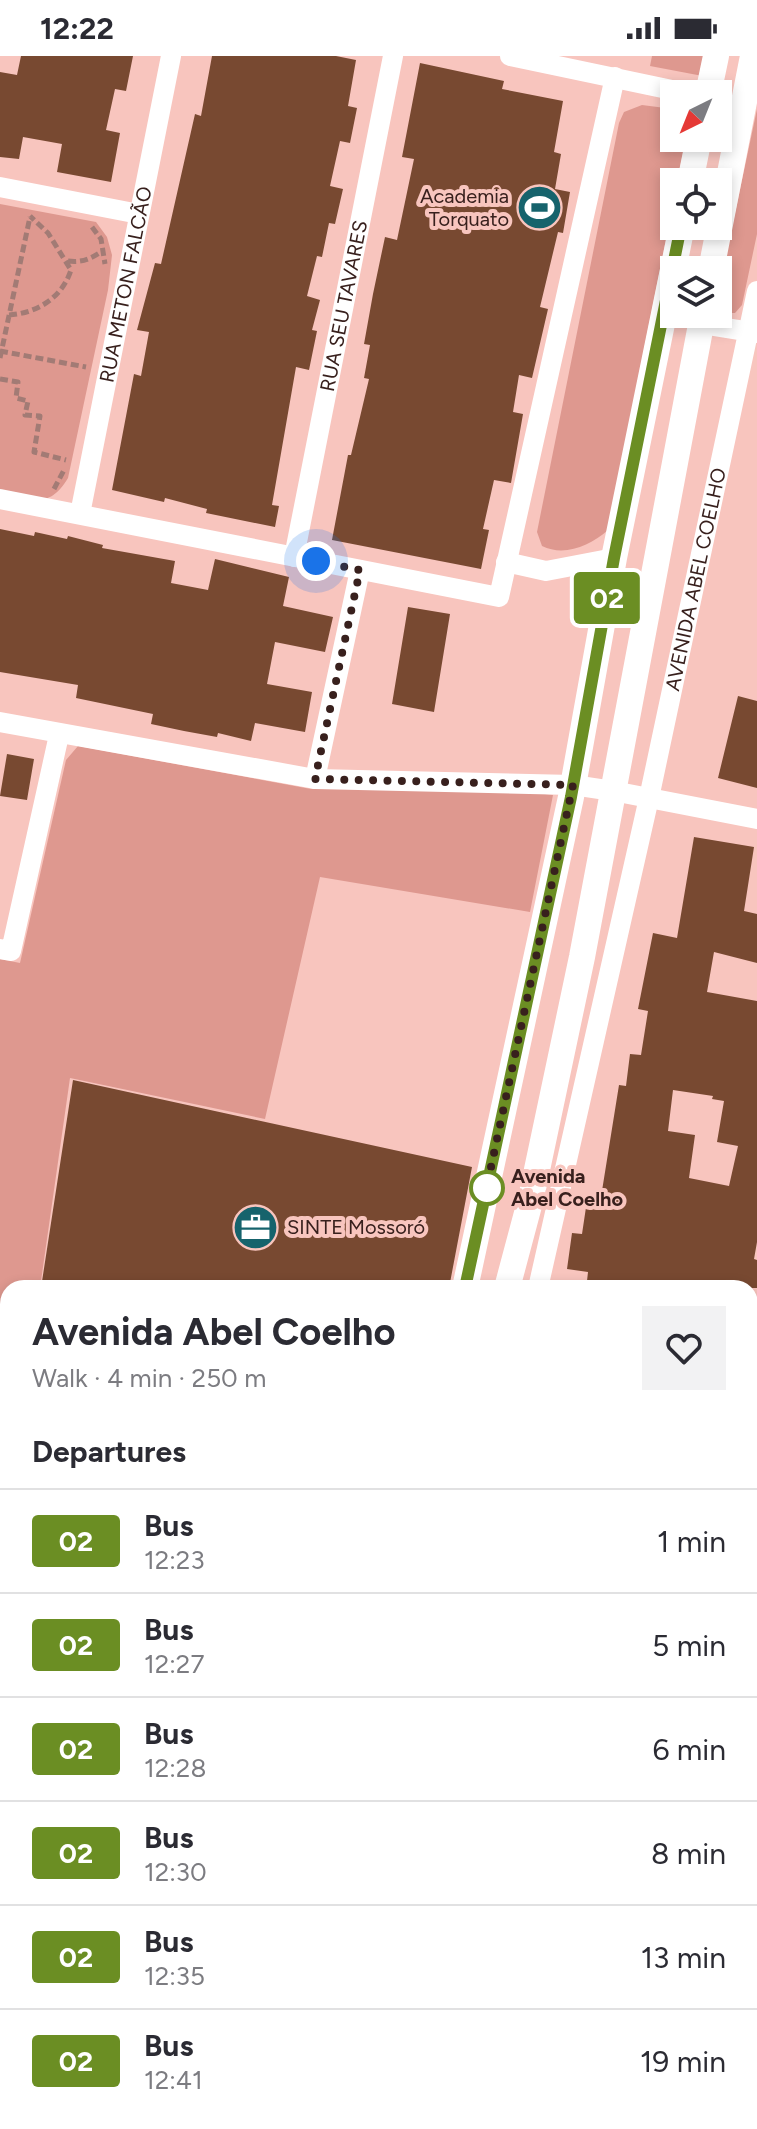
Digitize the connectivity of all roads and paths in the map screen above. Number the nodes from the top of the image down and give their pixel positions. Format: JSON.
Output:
{"nodes":[{"id":1,"x":171,"y":56,"type":"edge"},
{"id":2,"x":393,"y":56,"type":"edge"},
{"id":3,"x":510,"y":56,"type":"edge"},
{"id":4,"x":716,"y":56,"type":"edge"},
{"id":5,"x":753,"y":56,"type":"edge"},
{"id":6,"x":615,"y":77,"type":"junction"},
{"id":7,"x":711,"y":80,"type":"edge"},
{"id":8,"x":660,"y":87,"type":"edge"},
{"id":9,"x":0,"y":187,"type":"edge"},
{"id":10,"x":15,"y":213,"type":"dead end"},
{"id":11,"x":139,"y":214,"type":"junction"},
{"id":12,"x":30,"y":216,"type":"junction"},
{"id":13,"x":43,"y":218,"type":"dead end"},
{"id":14,"x":81,"y":225,"type":"dead end"},
{"id":15,"x":679,"y":240,"type":"edge"},
{"id":16,"x":104,"y":250,"type":"junction"},
{"id":17,"x":714,"y":256,"type":"edge"},
{"id":18,"x":67,"y":261,"type":"junction"},
{"id":19,"x":104,"y":267,"type":"dead end"},
{"id":20,"x":757,"y":291,"type":"edge"},
{"id":21,"x":9,"y":315,"type":"junction"},
{"id":22,"x":732,"y":327,"type":"edge"},
{"id":23,"x":700,"y":328,"type":"edge"},
{"id":24,"x":753,"y":332,"type":"edge"},
{"id":25,"x":1,"y":351,"type":"edge"},
{"id":26,"x":0,"y":358,"type":"edge"},
{"id":27,"x":654,"y":361,"type":"junction"},
{"id":28,"x":692,"y":372,"type":"junction"},
{"id":29,"x":0,"y":379,"type":"edge"},
{"id":30,"x":83,"y":382,"type":"dead end"},
{"id":31,"x":647,"y":396,"type":"junction"},
{"id":32,"x":685,"y":412,"type":"junction"},
{"id":33,"x":62,"y":476,"type":"dead end"},
{"id":34,"x":0,"y":499,"type":"edge"},
{"id":35,"x":80,"y":514,"type":"junction"},
{"id":36,"x":294,"y":557,"type":"junction"},
{"id":37,"x":614,"y":558,"type":"junction"},
{"id":38,"x":506,"y":562,"type":"junction"},
{"id":39,"x":360,"y":570,"type":"junction"},
{"id":40,"x":0,"y":722,"type":"edge"},
{"id":41,"x":59,"y":735,"type":"junction"},
{"id":42,"x":315,"y":779,"type":"junction"},
{"id":43,"x":573,"y":785,"type":"junction"},
{"id":44,"x":613,"y":791,"type":"junction"},
{"id":45,"x":649,"y":798,"type":"junction"},
{"id":46,"x":757,"y":819,"type":"edge"},
{"id":47,"x":538,"y":945,"type":"junction"},
{"id":48,"x":6,"y":950,"type":"edge"},
{"id":49,"x":582,"y":957,"type":"junction"},
{"id":50,"x":529,"y":991,"type":"junction"},
{"id":51,"x":571,"y":1006,"type":"junction"},
{"id":52,"x":467,"y":1280,"type":"edge"},
{"id":53,"x":509,"y":1280,"type":"edge"},
{"id":54,"x":540,"y":1280,"type":"edge"}],
"edges":[{"from":1,"to":11,"type":"street","name":"RUA METON FALCÃO"},
{"from":2,"to":36,"type":"street","name":"RUA SEU TAVARES"},
{"from":3,"to":6,"type":"street"},
{"from":4,"to":7,"type":"street"},
{"from":5,"to":17,"type":"street"},
{"from":6,"to":8,"type":"street"},
{"from":6,"to":38,"type":"street"},
{"from":9,"to":11,"type":"street"},
{"from":10,"to":12,"type":"path"},
{"from":11,"to":35,"type":"street","name":"RUA METON FALCÃO"},
{"from":12,"to":13,"type":"path"},
{"from":12,"to":18,"type":"path"},
{"from":12,"to":21,"type":"path"},
{"from":14,"to":16,"type":"path"},
{"from":15,"to":27,"type":"street"},
{"from":16,"to":18,"type":"path"},
{"from":16,"to":19,"type":"path"},
{"from":18,"to":21,"type":"path"},
{"from":20,"to":24,"type":"street","name":"AVENIDA ABEL COELHO"},
{"from":21,"to":25,"type":"path"},
{"from":22,"to":24,"type":"street"},
{"from":23,"to":28,"type":"street","name":"AVENIDA ABEL COELHO"},
{"from":24,"to":45,"type":"street","name":"AVENIDA ABEL COELHO"},
{"from":25,"to":26,"type":"path"},
{"from":25,"to":30,"type":"path"},
{"from":27,"to":28,"type":"street"},
{"from":27,"to":31,"type":"street"},
{"from":28,"to":32,"type":"street","name":"AVENIDA ABEL COELHO"},
{"from":29,"to":33,"type":"path"},
{"from":31,"to":32,"type":"street"},
{"from":31,"to":37,"type":"street"},
{"from":32,"to":44,"type":"street","name":"AVENIDA ABEL COELHO"},
{"from":34,"to":35,"type":"street"},
{"from":35,"to":36,"type":"street"},
{"from":36,"to":39,"type":"street"},
{"from":37,"to":38,"type":"street"},
{"from":37,"to":43,"type":"street"},
{"from":38,"to":39,"type":"street"},
{"from":39,"to":42,"type":"street"},
{"from":40,"to":41,"type":"street"},
{"from":41,"to":42,"type":"street"},
{"from":41,"to":48,"type":"street"},
{"from":42,"to":43,"type":"street"},
{"from":43,"to":44,"type":"street"},
{"from":43,"to":47,"type":"street"},
{"from":44,"to":45,"type":"street"},
{"from":44,"to":49,"type":"street","name":"AVENIDA ABEL COELHO"},
{"from":45,"to":46,"type":"street"},
{"from":45,"to":54,"type":"street","name":"AVENIDA ABEL COELHO"},
{"from":47,"to":49,"type":"street"},
{"from":47,"to":50,"type":"street"},
{"from":49,"to":51,"type":"street","name":"AVENIDA ABEL COELHO"},
{"from":50,"to":51,"type":"street"},
{"from":50,"to":52,"type":"street"},
{"from":51,"to":53,"type":"street","name":"AVENIDA ABEL COELHO"}]}
